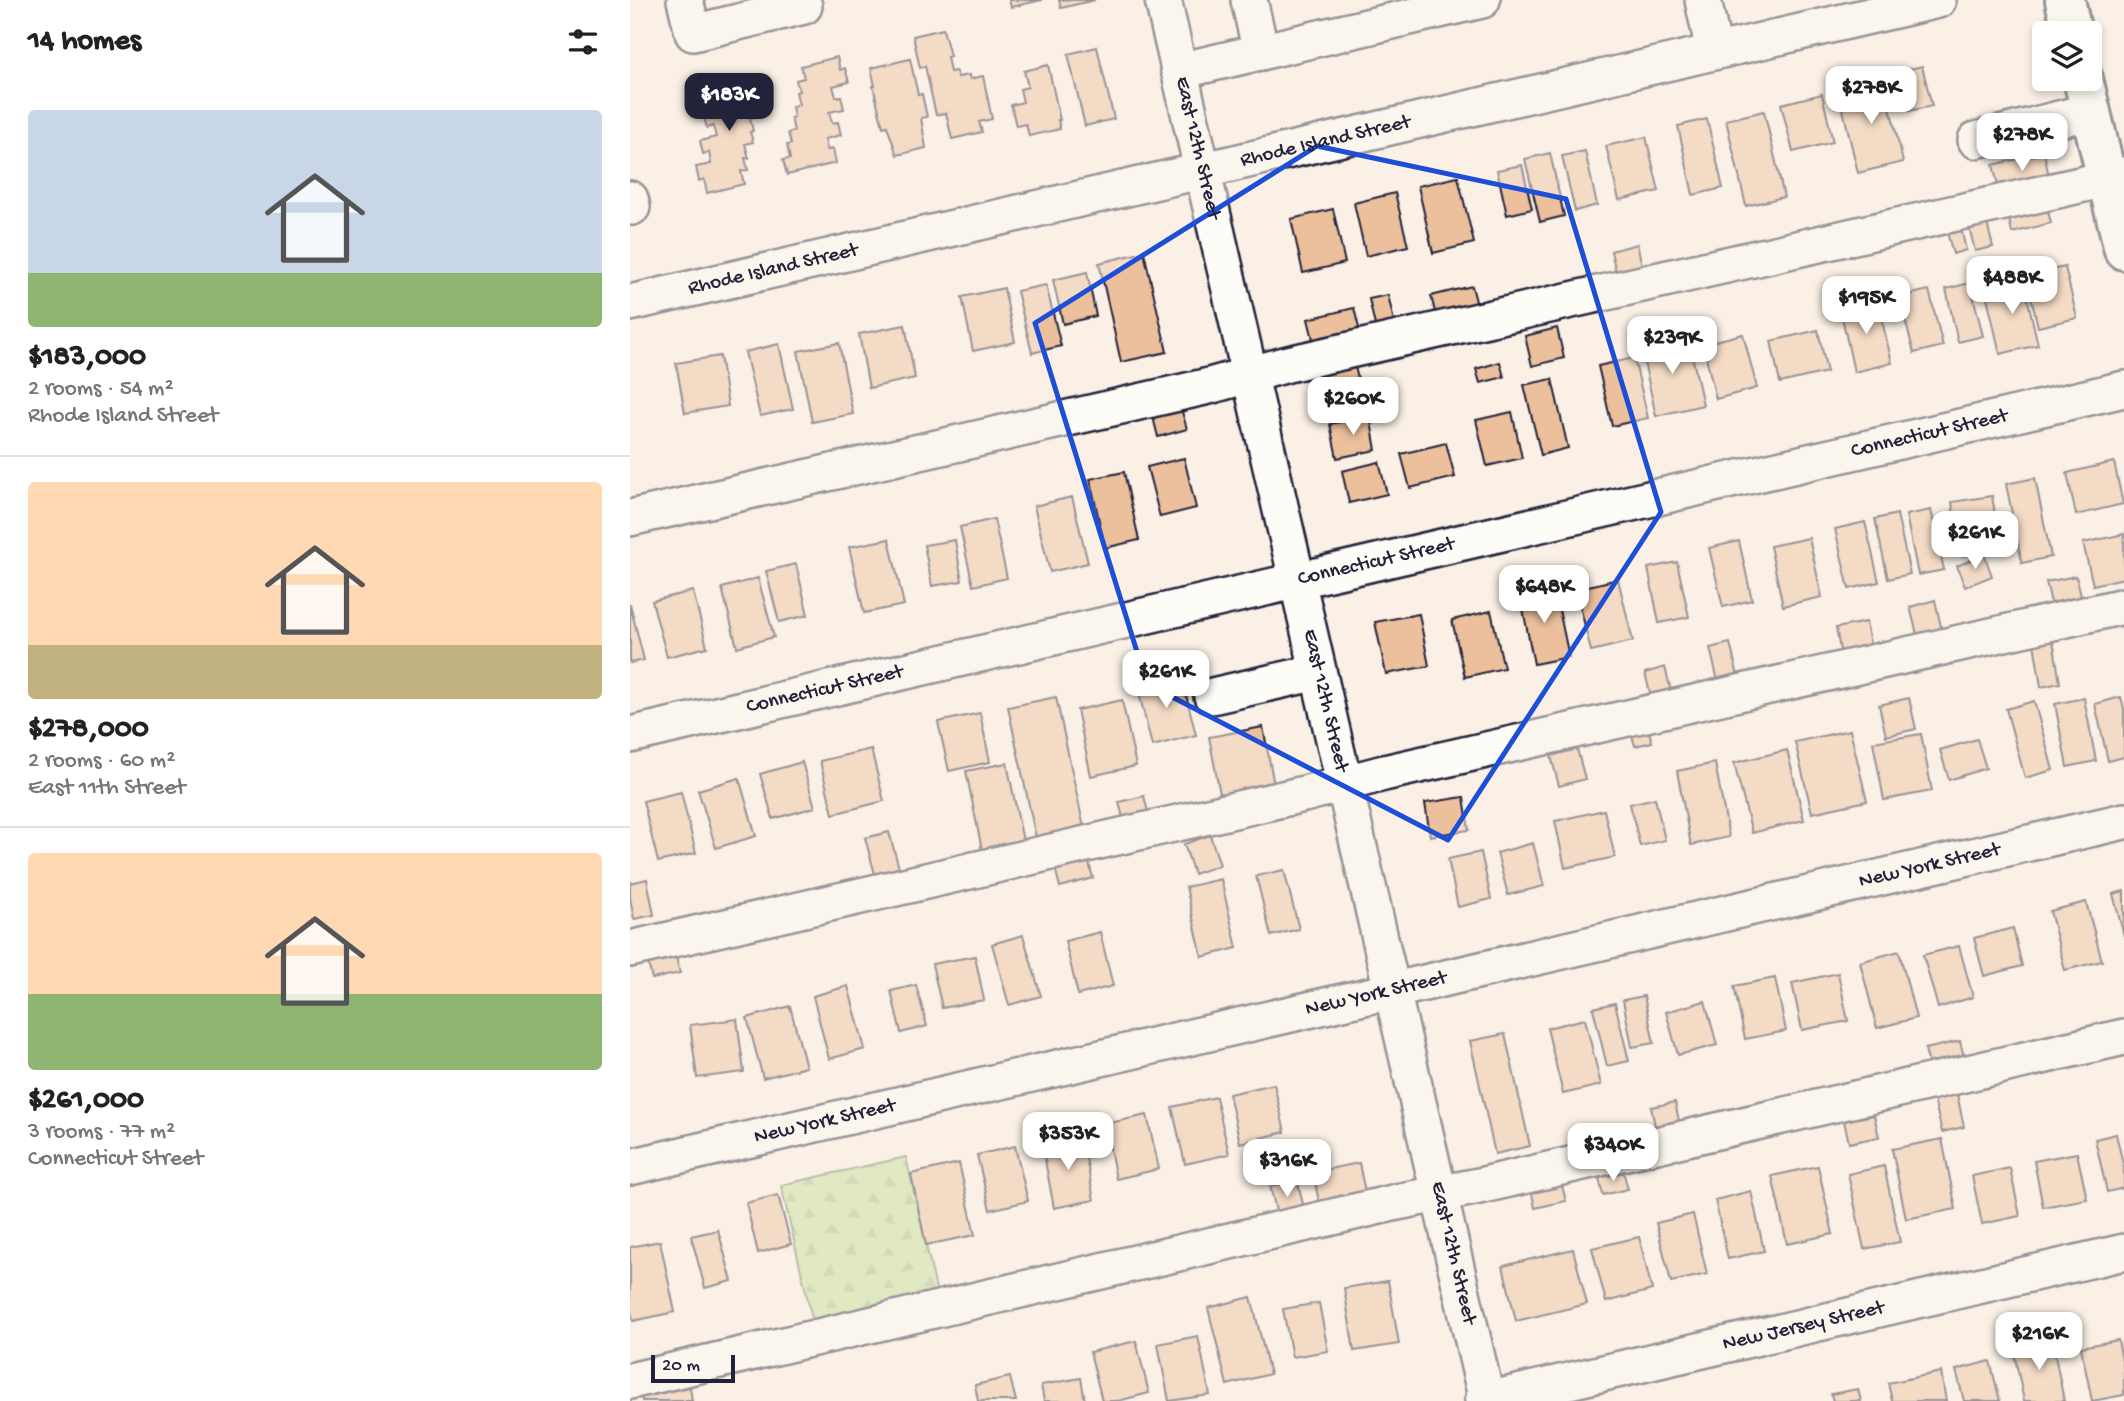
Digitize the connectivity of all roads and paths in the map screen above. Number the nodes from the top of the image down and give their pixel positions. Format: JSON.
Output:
{"nodes":[{"id":1,"x":685,"y":0,"type":"edge"},
{"id":2,"x":802,"y":0,"type":"edge"},
{"id":3,"x":1163,"y":0,"type":"edge"},
{"id":4,"x":1249,"y":0,"type":"edge"},
{"id":5,"x":1482,"y":0,"type":"edge"},
{"id":6,"x":1703,"y":0,"type":"edge"},
{"id":7,"x":2065,"y":0,"type":"edge"},
{"id":8,"x":1930,"y":1,"type":"edge"},
{"id":9,"x":2069,"y":21,"type":"edge"},
{"id":10,"x":1714,"y":51,"type":"junction"},
{"id":11,"x":1261,"y":52,"type":"junction"},
{"id":12,"x":1179,"y":71,"type":"junction"},
{"id":13,"x":2087,"y":95,"type":"edge"},
{"id":14,"x":1976,"y":140,"type":"dead end"},
{"id":15,"x":1202,"y":171,"type":"junction"},
{"id":16,"x":2115,"y":177,"type":"edge"},
{"id":17,"x":630,"y":199,"type":"edge"},
{"id":18,"x":630,"y":207,"type":"edge"},
{"id":19,"x":2124,"y":250,"type":"edge"},
{"id":20,"x":630,"y":303,"type":"edge"},
{"id":21,"x":1249,"y":375,"type":"junction"},
{"id":22,"x":2124,"y":389,"type":"edge"},
{"id":23,"x":630,"y":518,"type":"edge"},
{"id":24,"x":1296,"y":580,"type":"junction"},
{"id":25,"x":2124,"y":606,"type":"edge"},
{"id":26,"x":1318,"y":672,"type":"junction"},
{"id":27,"x":1212,"y":696,"type":"dead end"},
{"id":28,"x":630,"y":735,"type":"edge"},
{"id":29,"x":1344,"y":784,"type":"junction"},
{"id":30,"x":2124,"y":821,"type":"edge"},
{"id":31,"x":630,"y":949,"type":"edge"},
{"id":32,"x":1391,"y":990,"type":"junction"},
{"id":33,"x":2124,"y":1037,"type":"edge"},
{"id":34,"x":630,"y":1167,"type":"edge"},
{"id":35,"x":1438,"y":1194,"type":"junction"},
{"id":36,"x":2124,"y":1252,"type":"edge"},
{"id":37,"x":630,"y":1381,"type":"edge"},
{"id":38,"x":1485,"y":1401,"type":"edge"}],
"edges":[{"from":1,"to":2,"type":"street"},
{"from":3,"to":12,"type":"street","name":"East 12th Street"},
{"from":4,"to":11,"type":"street"},
{"from":5,"to":11,"type":"street"},
{"from":6,"to":10,"type":"street"},
{"from":7,"to":9,"type":"main road"},
{"from":8,"to":10,"type":"street","name":"Rhode Island Street"},
{"from":10,"to":15,"type":"street","name":"Rhode Island Street"},
{"from":11,"to":12,"type":"street"},
{"from":12,"to":15,"type":"street","name":"East 12th Street"},
{"from":13,"to":14,"type":"street"},
{"from":13,"to":16,"type":"main road"},
{"from":15,"to":20,"type":"street","name":"Rhode Island Street"},
{"from":15,"to":21,"type":"street","name":"East 12th Street"},
{"from":16,"to":19,"type":"main road"},
{"from":16,"to":21,"type":"street"},
{"from":17,"to":18,"type":"street"},
{"from":21,"to":23,"type":"street"},
{"from":21,"to":24,"type":"street","name":"East 12th Street"},
{"from":22,"to":24,"type":"street","name":"Connecticut Street"},
{"from":24,"to":26,"type":"street","name":"East 12th Street"},
{"from":24,"to":28,"type":"street","name":"Connecticut Street"},
{"from":25,"to":29,"type":"street"},
{"from":26,"to":27,"type":"street"},
{"from":26,"to":29,"type":"street","name":"East 12th Street"},
{"from":29,"to":31,"type":"street"},
{"from":29,"to":32,"type":"street","name":"East 12th Street"},
{"from":30,"to":32,"type":"street","name":"New York Street"},
{"from":32,"to":34,"type":"street","name":"New York Street"},
{"from":32,"to":35,"type":"street","name":"East 12th Street"},
{"from":33,"to":35,"type":"street"},
{"from":35,"to":37,"type":"street"},
{"from":35,"to":38,"type":"street","name":"East 12th Street"},
{"from":36,"to":38,"type":"street","name":"New Jersey Street"}]}
